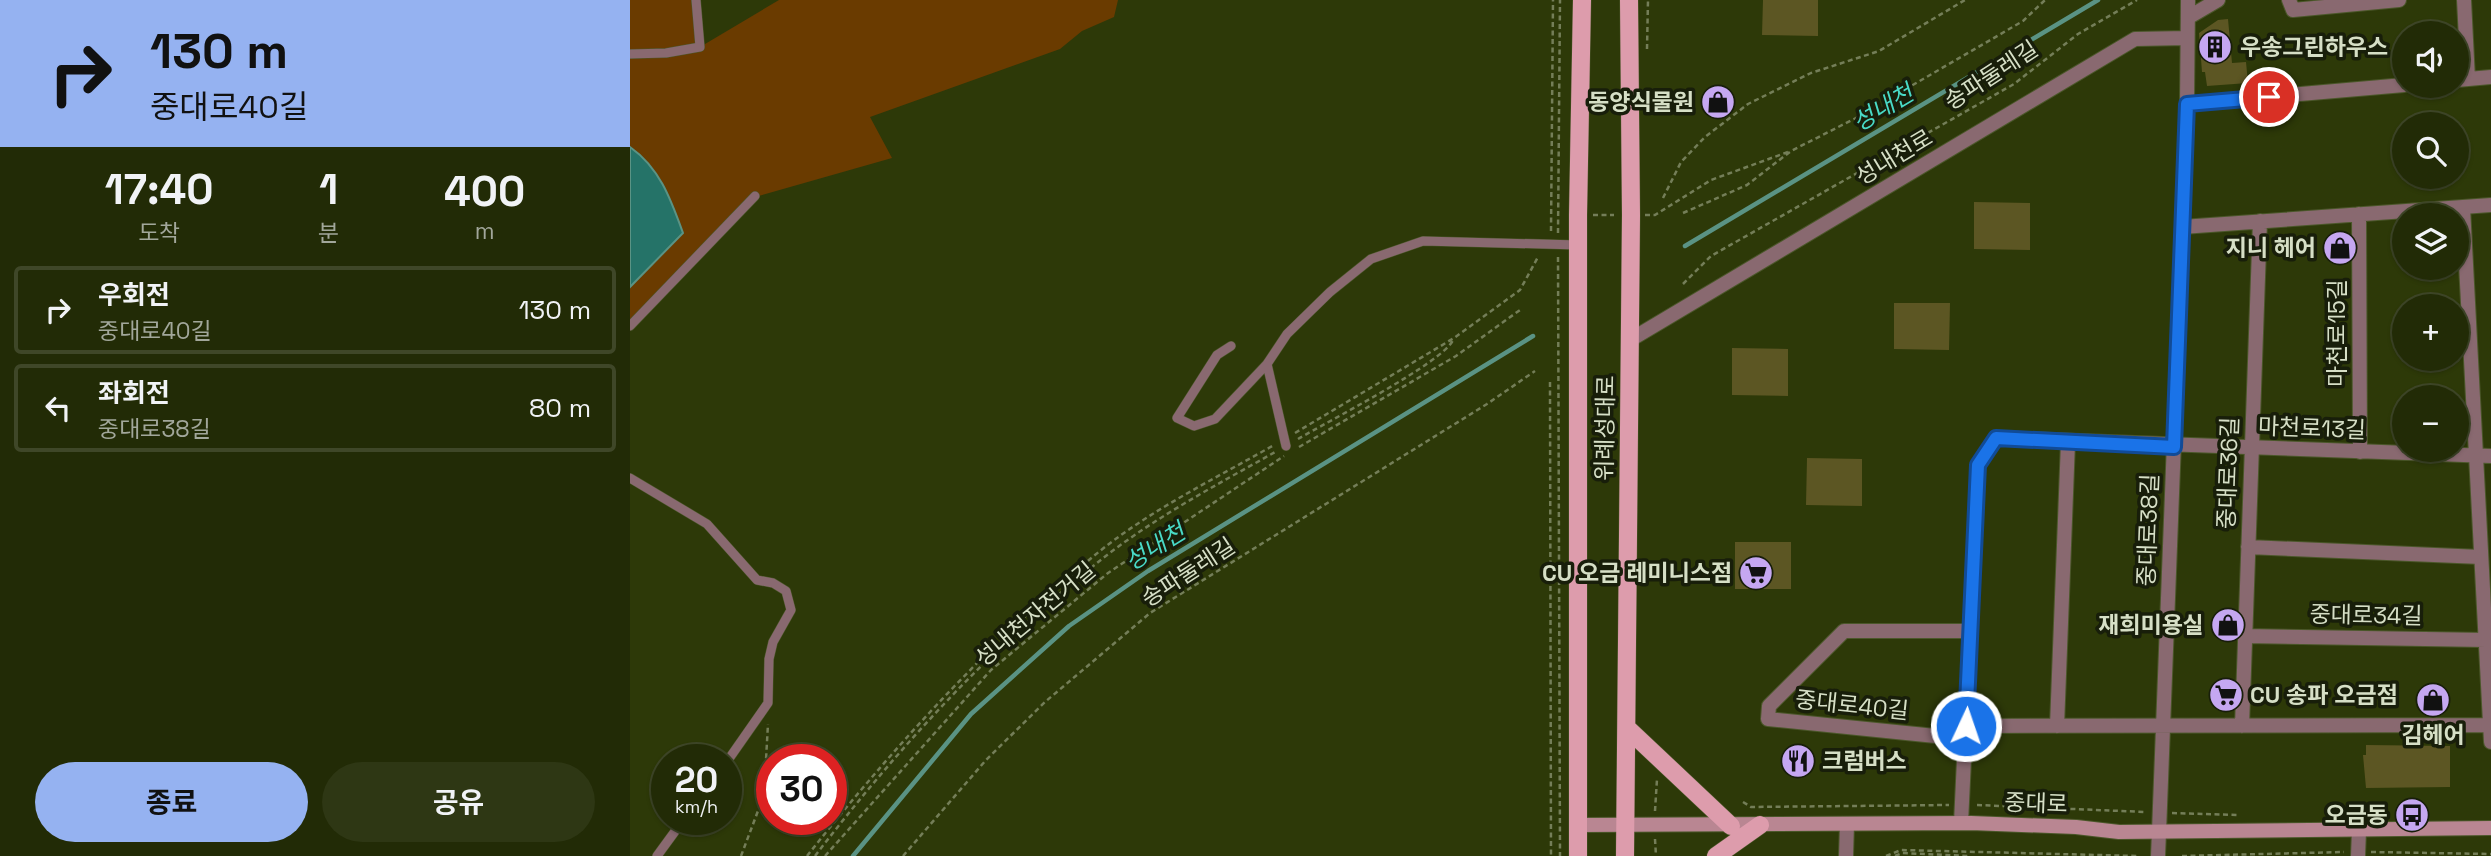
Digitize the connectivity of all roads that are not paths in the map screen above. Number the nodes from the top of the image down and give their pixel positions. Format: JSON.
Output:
{"nodes":[{"id":1,"x":696,"y":0,"type":"edge"},
{"id":2,"x":1582,"y":0,"type":"edge"},
{"id":3,"x":1629,"y":0,"type":"edge"},
{"id":4,"x":2218,"y":0,"type":"edge"},
{"id":5,"x":2289,"y":0,"type":"edge"},
{"id":6,"x":2399,"y":0,"type":"edge"},
{"id":7,"x":2464,"y":0,"type":"edge"},
{"id":8,"x":2188,"y":9,"type":"edge"},
{"id":9,"x":2464,"y":21,"type":"edge"},
{"id":10,"x":2187,"y":38,"type":"junction"},
{"id":11,"x":630,"y":54,"type":"edge"},
{"id":12,"x":2491,"y":78,"type":"edge"},
{"id":13,"x":2469,"y":80,"type":"edge"},
{"id":14,"x":2392,"y":86,"type":"edge"},
{"id":15,"x":2187,"y":104,"type":"junction"},
{"id":16,"x":755,"y":197,"type":"dead end"},
{"id":17,"x":2491,"y":205,"type":"edge"},
{"id":18,"x":2469,"y":207,"type":"edge"},
{"id":19,"x":2392,"y":212,"type":"edge"},
{"id":20,"x":2359,"y":214,"type":"junction"},
{"id":21,"x":2260,"y":221,"type":"junction"},
{"id":22,"x":2182,"y":227,"type":"junction"},
{"id":23,"x":1578,"y":245,"type":"junction"},
{"id":24,"x":2469,"y":280,"type":"edge"},
{"id":25,"x":630,"y":326,"type":"edge"},
{"id":26,"x":1630,"y":340,"type":"junction"},
{"id":27,"x":1231,"y":346,"type":"dead end"},
{"id":28,"x":1267,"y":364,"type":"junction"},
{"id":29,"x":1285,"y":442,"type":"road end"},
{"id":30,"x":2068,"y":442,"type":"junction"},
{"id":31,"x":2174,"y":447,"type":"junction"},
{"id":32,"x":2251,"y":449,"type":"junction"},
{"id":33,"x":2360,"y":452,"type":"junction"},
{"id":34,"x":2483,"y":456,"type":"edge"},
{"id":35,"x":630,"y":478,"type":"edge"},
{"id":36,"x":2248,"y":547,"type":"junction"},
{"id":37,"x":2482,"y":557,"type":"junction"},
{"id":38,"x":1970,"y":631,"type":"junction"},
{"id":39,"x":2245,"y":636,"type":"junction"},
{"id":40,"x":2486,"y":640,"type":"junction"},
{"id":41,"x":2490,"y":725,"type":"edge"},
{"id":42,"x":2057,"y":726,"type":"junction"},
{"id":43,"x":2163,"y":726,"type":"junction"},
{"id":44,"x":2242,"y":726,"type":"junction"},
{"id":45,"x":1627,"y":728,"type":"junction"},
{"id":46,"x":1965,"y":733,"type":"junction"},
{"id":47,"x":2491,"y":742,"type":"edge"},
{"id":48,"x":739,"y":744,"type":"edge"},
{"id":49,"x":1961,"y":823,"type":"junction"},
{"id":50,"x":1847,"y":824,"type":"junction"},
{"id":51,"x":1579,"y":825,"type":"junction"},
{"id":52,"x":1625,"y":825,"type":"junction"},
{"id":53,"x":1760,"y":825,"type":"junction"},
{"id":54,"x":1731,"y":826,"type":"junction"},
{"id":55,"x":2491,"y":828,"type":"edge"},
{"id":56,"x":2359,"y":831,"type":"junction"},
{"id":57,"x":2158,"y":832,"type":"junction"},
{"id":58,"x":672,"y":835,"type":"edge"},
{"id":59,"x":2358,"y":854,"type":"edge"},
{"id":60,"x":657,"y":856,"type":"edge"},
{"id":61,"x":1578,"y":856,"type":"edge"},
{"id":62,"x":1625,"y":856,"type":"edge"},
{"id":63,"x":1716,"y":856,"type":"edge"},
{"id":64,"x":1846,"y":856,"type":"edge"},
{"id":65,"x":2158,"y":856,"type":"edge"}],
"edges":[{"from":1,"to":11,"type":"lane"},
{"from":2,"to":23,"type":"main road","name":"위례성대로"},
{"from":3,"to":26,"type":"main road","name":"위례성대로"},
{"from":4,"to":8,"type":"street"},
{"from":5,"to":6,"type":"street"},
{"from":7,"to":9,"type":"street"},
{"from":8,"to":10,"type":"street","name":"중대로38길"},
{"from":10,"to":15,"type":"street","name":"중대로38길"},
{"from":10,"to":26,"type":"street","name":"성내천로"},
{"from":12,"to":13,"type":"street"},
{"from":14,"to":15,"type":"street"},
{"from":15,"to":22,"type":"street","name":"중대로38길"},
{"from":16,"to":25,"type":"lane"},
{"from":17,"to":18,"type":"street"},
{"from":19,"to":20,"type":"street"},
{"from":20,"to":21,"type":"street"},
{"from":20,"to":33,"type":"street","name":"마천로15길"},
{"from":21,"to":22,"type":"street"},
{"from":21,"to":32,"type":"street","name":"중대로36길"},
{"from":22,"to":31,"type":"street","name":"중대로38길"},
{"from":23,"to":28,"type":"lane"},
{"from":23,"to":51,"type":"main road","name":"위례성대로"},
{"from":24,"to":34,"type":"street"},
{"from":26,"to":45,"type":"main road","name":"위례성대로"},
{"from":27,"to":28,"type":"lane"},
{"from":28,"to":29,"type":"lane"},
{"from":30,"to":31,"type":"street"},
{"from":30,"to":38,"type":"street"},
{"from":30,"to":42,"type":"street"},
{"from":31,"to":32,"type":"street","name":"마천로13길"},
{"from":31,"to":43,"type":"street","name":"중대로38길"},
{"from":32,"to":33,"type":"street","name":"마천로13길"},
{"from":32,"to":36,"type":"street","name":"중대로36길"},
{"from":33,"to":34,"type":"street","name":"마천로13길"},
{"from":34,"to":37,"type":"street"},
{"from":35,"to":48,"type":"lane"},
{"from":36,"to":37,"type":"street"},
{"from":36,"to":39,"type":"street","name":"중대로36길"},
{"from":37,"to":40,"type":"street"},
{"from":38,"to":46,"type":"street"},
{"from":38,"to":46,"type":"street","name":"중대로40길"},
{"from":39,"to":40,"type":"street","name":"중대로34길"},
{"from":39,"to":44,"type":"street","name":"중대로36길"},
{"from":40,"to":41,"type":"street"},
{"from":41,"to":44,"type":"street"},
{"from":41,"to":47,"type":"street"},
{"from":42,"to":43,"type":"street"},
{"from":42,"to":46,"type":"street"},
{"from":43,"to":44,"type":"street"},
{"from":43,"to":57,"type":"street","name":"중대로38길"},
{"from":45,"to":52,"type":"main road","name":"위례성대로"},
{"from":45,"to":54,"type":"main road"},
{"from":46,"to":49,"type":"street"},
{"from":49,"to":50,"type":"main road","name":"중대로"},
{"from":49,"to":57,"type":"main road","name":"중대로"},
{"from":50,"to":53,"type":"main road","name":"중대로"},
{"from":50,"to":64,"type":"street"},
{"from":51,"to":52,"type":"main road","name":"중대로"},
{"from":51,"to":61,"type":"main road","name":"위례성대로"},
{"from":52,"to":54,"type":"main road","name":"중대로"},
{"from":52,"to":62,"type":"main road","name":"위례성대로"},
{"from":53,"to":54,"type":"main road","name":"중대로"},
{"from":53,"to":63,"type":"main road"},
{"from":55,"to":56,"type":"main road","name":"중대로"},
{"from":56,"to":57,"type":"main road","name":"중대로"},
{"from":56,"to":59,"type":"street"},
{"from":57,"to":65,"type":"street","name":"중대로38길"},
{"from":58,"to":60,"type":"lane"}]}
